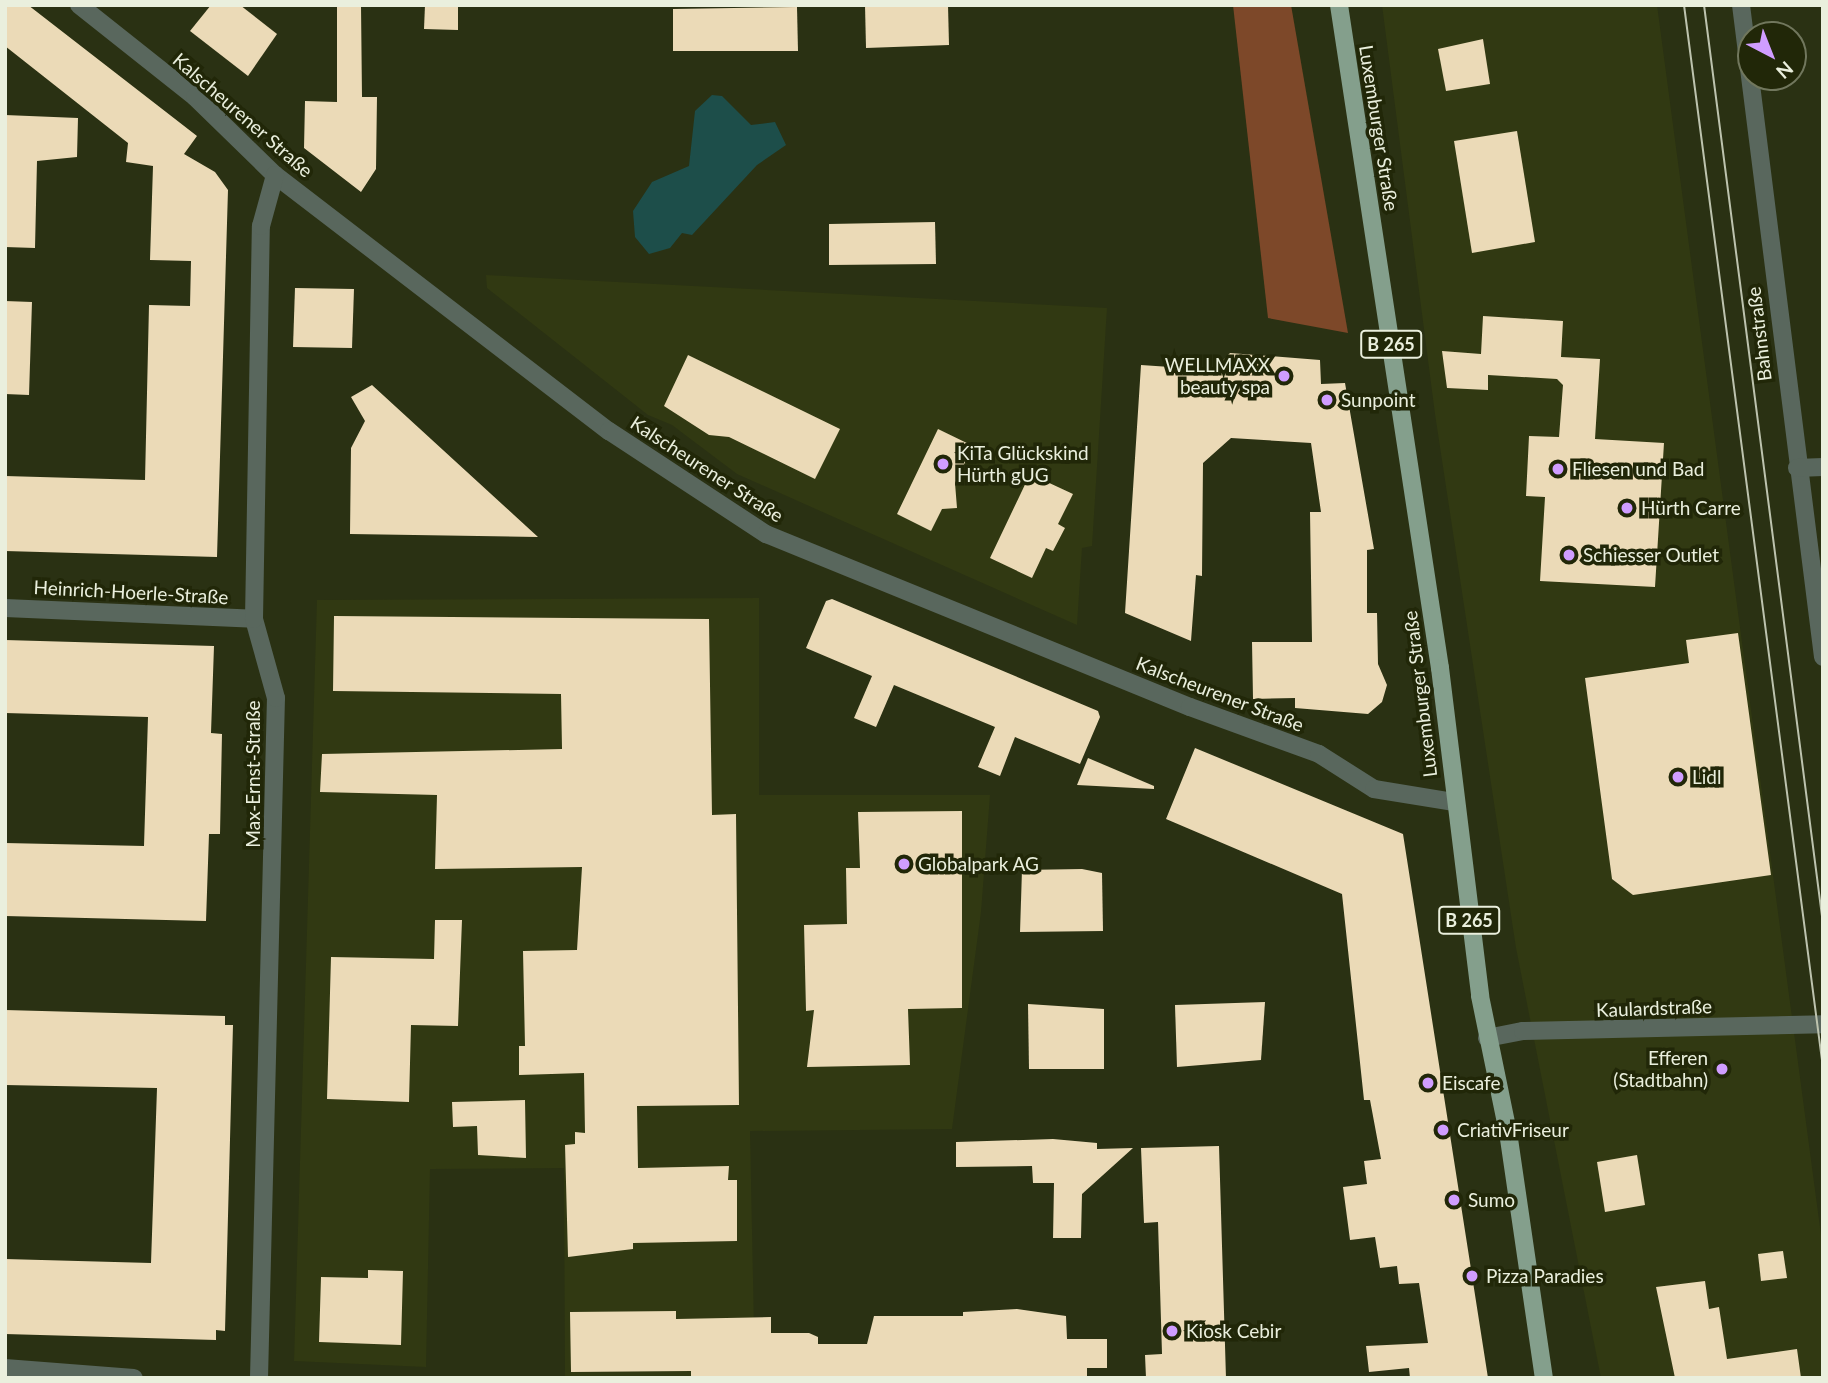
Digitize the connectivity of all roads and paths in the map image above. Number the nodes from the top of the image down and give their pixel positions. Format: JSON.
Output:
{"nodes":[{"id":1,"x":79,"y":5,"type":"edge"},
{"id":2,"x":1339,"y":5,"type":"edge"},
{"id":3,"x":1741,"y":5,"type":"edge"},
{"id":4,"x":275,"y":175,"type":"junction"},
{"id":5,"x":1823,"y":467,"type":"edge"},
{"id":6,"x":1797,"y":468,"type":"junction"},
{"id":7,"x":5,"y":608,"type":"edge"},
{"id":8,"x":254,"y":619,"type":"junction"},
{"id":9,"x":1823,"y":657,"type":"edge"},
{"id":10,"x":1452,"y":802,"type":"junction"},
{"id":11,"x":1823,"y":1024,"type":"edge"},
{"id":12,"x":1487,"y":1038,"type":"junction"},
{"id":13,"x":5,"y":1368,"type":"edge"},
{"id":14,"x":134,"y":1378,"type":"edge"},
{"id":15,"x":259,"y":1378,"type":"edge"},
{"id":16,"x":1544,"y":1378,"type":"edge"}],
"edges":[{"from":1,"to":4,"type":"street","name":"Kalscheurener Straße"},
{"from":2,"to":10,"type":"main road","name":"Luxemburger Straße","number":"B 265"},
{"from":3,"to":6,"type":"street","name":"Bahnstraße"},
{"from":4,"to":8,"type":"street","name":"Max-Ernst-Straße"},
{"from":4,"to":10,"type":"street","name":"Kalscheurener Straße"},
{"from":5,"to":6,"type":"street"},
{"from":6,"to":9,"type":"street","name":"Bahnstraße"},
{"from":7,"to":8,"type":"street","name":"Heinrich-Hoerle-Straße"},
{"from":8,"to":15,"type":"street","name":"Max-Ernst-Straße"},
{"from":10,"to":12,"type":"main road","name":"Luxemburger Straße","number":"B 265"},
{"from":11,"to":12,"type":"street","name":"Kaulardstraße"},
{"from":12,"to":16,"type":"main road","name":"Luxemburger Straße","number":"B 265"},
{"from":13,"to":14,"type":"street"}]}
